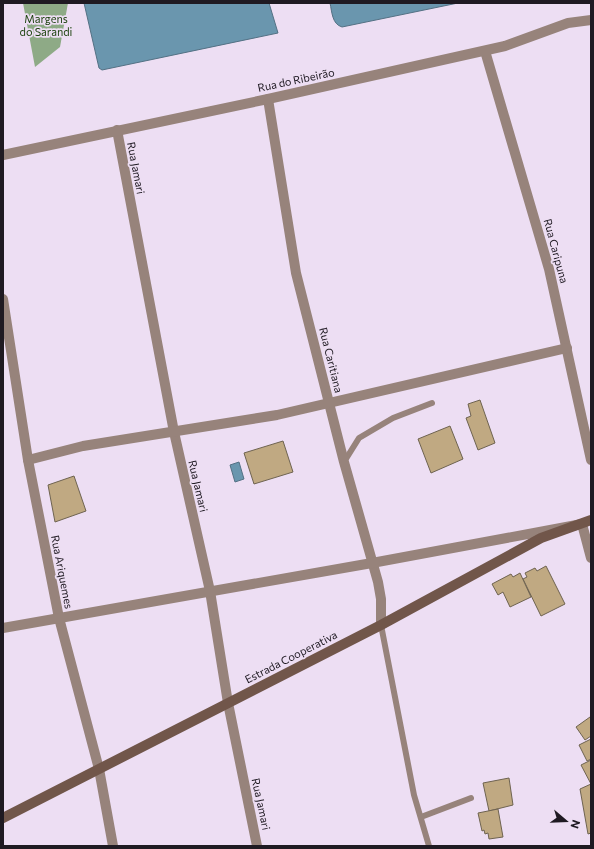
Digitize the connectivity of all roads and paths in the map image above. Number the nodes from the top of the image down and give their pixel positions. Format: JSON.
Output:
{"nodes":[{"id":1,"x":591,"y":20,"type":"edge"},
{"id":2,"x":485,"y":51,"type":"junction"},
{"id":3,"x":268,"y":99,"type":"junction"},
{"id":4,"x":117,"y":130,"type":"junction"},
{"id":5,"x":3,"y":155,"type":"edge"},
{"id":6,"x":3,"y":299,"type":"edge"},
{"id":7,"x":566,"y":348,"type":"junction"},
{"id":8,"x":329,"y":403,"type":"junction"},
{"id":9,"x":432,"y":403,"type":"dead end"},
{"id":10,"x":174,"y":432,"type":"junction"},
{"id":11,"x":28,"y":460,"type":"junction"},
{"id":12,"x":591,"y":460,"type":"edge"},
{"id":13,"x":344,"y":462,"type":"junction"},
{"id":14,"x":587,"y":522,"type":"edge"},
{"id":15,"x":591,"y":558,"type":"edge"},
{"id":16,"x":372,"y":563,"type":"junction"},
{"id":17,"x":210,"y":591,"type":"junction"},
{"id":18,"x":59,"y":618,"type":"junction"},
{"id":19,"x":382,"y":625,"type":"junction"},
{"id":20,"x":3,"y":628,"type":"edge"},
{"id":21,"x":228,"y":703,"type":"junction"},
{"id":22,"x":99,"y":769,"type":"junction"},
{"id":23,"x":471,"y":798,"type":"dead end"},
{"id":24,"x":3,"y":818,"type":"edge"},
{"id":25,"x":421,"y":818,"type":"junction"},
{"id":26,"x":113,"y":846,"type":"edge"},
{"id":27,"x":258,"y":846,"type":"edge"},
{"id":28,"x":429,"y":846,"type":"edge"}],
"edges":[{"from":1,"to":2,"type":"street","name":"Rua do Ribeirão"},
{"from":2,"to":3,"type":"street","name":"Rua do Ribeirão"},
{"from":2,"to":7,"type":"street","name":"Rua Caripuna"},
{"from":3,"to":4,"type":"street","name":"Rua do Ribeirão"},
{"from":3,"to":8,"type":"street","name":"Rua Caritiana"},
{"from":4,"to":5,"type":"street","name":"Rua do Ribeirão"},
{"from":4,"to":10,"type":"street","name":"Rua Jamari"},
{"from":6,"to":11,"type":"street","name":"Rua Ariquemes"},
{"from":7,"to":8,"type":"street"},
{"from":7,"to":12,"type":"street","name":"Rua Caripuna"},
{"from":8,"to":10,"type":"street"},
{"from":8,"to":13,"type":"street","name":"Rua Caritiana"},
{"from":9,"to":13,"type":"lane"},
{"from":10,"to":11,"type":"street"},
{"from":10,"to":17,"type":"street","name":"Rua Jamari"},
{"from":11,"to":18,"type":"street","name":"Rua Ariquemes"},
{"from":13,"to":16,"type":"street","name":"Rua Caritiana"},
{"from":14,"to":15,"type":"street"},
{"from":14,"to":16,"type":"street"},
{"from":14,"to":19,"type":"street","name":"Estrada Cooperativa"},
{"from":16,"to":17,"type":"street"},
{"from":16,"to":19,"type":"street","name":"Rua Caritiana"},
{"from":17,"to":18,"type":"street"},
{"from":17,"to":21,"type":"street","name":"Rua Jamari"},
{"from":18,"to":20,"type":"street"},
{"from":18,"to":22,"type":"street","name":"Rua Ariquemes"},
{"from":19,"to":21,"type":"street","name":"Estrada Cooperativa"},
{"from":19,"to":25,"type":"lane"},
{"from":21,"to":22,"type":"street","name":"Estrada Cooperativa"},
{"from":21,"to":27,"type":"street","name":"Rua Jamari"},
{"from":22,"to":24,"type":"street","name":"Estrada Cooperativa"},
{"from":22,"to":26,"type":"street","name":"Rua Ariquemes"},
{"from":23,"to":25,"type":"lane"},
{"from":25,"to":28,"type":"lane"}]}
